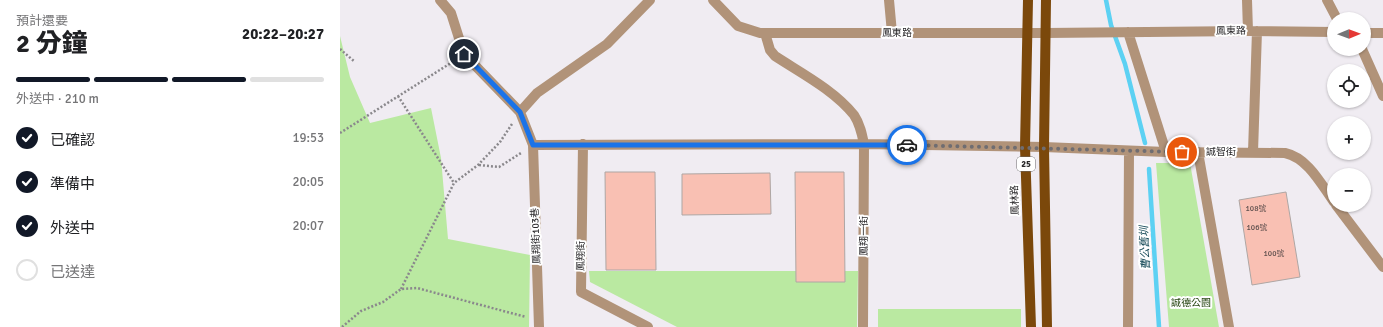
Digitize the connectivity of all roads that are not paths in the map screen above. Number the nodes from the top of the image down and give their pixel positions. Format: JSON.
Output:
{"nodes":[{"id":1,"x":440,"y":0,"type":"edge"},
{"id":2,"x":650,"y":0,"type":"edge"},
{"id":3,"x":713,"y":0,"type":"edge"},
{"id":4,"x":890,"y":0,"type":"edge"},
{"id":5,"x":1028,"y":0,"type":"edge"},
{"id":6,"x":1046,"y":0,"type":"edge"},
{"id":7,"x":1247,"y":0,"type":"edge"},
{"id":8,"x":1327,"y":0,"type":"edge"},
{"id":9,"x":1333,"y":12,"type":"edge"},
{"id":10,"x":1252,"y":31,"type":"junction"},
{"id":11,"x":892,"y":32,"type":"junction"},
{"id":12,"x":1128,"y":32,"type":"junction"},
{"id":13,"x":1327,"y":32,"type":"edge"},
{"id":14,"x":765,"y":33,"type":"junction"},
{"id":15,"x":1028,"y":33,"type":"junction"},
{"id":16,"x":1046,"y":33,"type":"junction"},
{"id":17,"x":1371,"y":33,"type":"edge"},
{"id":18,"x":1383,"y":33,"type":"edge"},
{"id":19,"x":1365,"y":56,"type":"edge"},
{"id":20,"x":1383,"y":96,"type":"edge"},
{"id":21,"x":520,"y":112,"type":"junction"},
{"id":22,"x":583,"y":144,"type":"junction"},
{"id":23,"x":864,"y":144,"type":"junction"},
{"id":24,"x":533,"y":145,"type":"junction"},
{"id":25,"x":1025,"y":147,"type":"junction"},
{"id":26,"x":1044,"y":147,"type":"junction"},
{"id":27,"x":1129,"y":151,"type":"junction"},
{"id":28,"x":1166,"y":152,"type":"junction"},
{"id":29,"x":1198,"y":152,"type":"junction"},
{"id":30,"x":1253,"y":152,"type":"junction"},
{"id":31,"x":1327,"y":193,"type":"edge"},
{"id":32,"x":1341,"y":212,"type":"edge"},
{"id":33,"x":1383,"y":267,"type":"edge"},
{"id":34,"x":539,"y":324,"type":"edge"},
{"id":35,"x":648,"y":327,"type":"edge"},
{"id":36,"x":863,"y":327,"type":"edge"},
{"id":37,"x":1031,"y":327,"type":"edge"},
{"id":38,"x":1047,"y":327,"type":"edge"},
{"id":39,"x":1128,"y":327,"type":"edge"},
{"id":40,"x":1229,"y":327,"type":"edge"}],
"edges":[{"from":1,"to":21,"type":"street"},
{"from":2,"to":21,"type":"street"},
{"from":3,"to":14,"type":"street","name":"鳳東路"},
{"from":4,"to":11,"type":"street"},
{"from":5,"to":15,"type":"main road","name":"鳳林路","number":"25"},
{"from":6,"to":16,"type":"main road","number":"25"},
{"from":7,"to":10,"type":"street"},
{"from":8,"to":9,"type":"street"},
{"from":10,"to":12,"type":"street","name":"鳳東路"},
{"from":10,"to":13,"type":"street","name":"鳳東路"},
{"from":10,"to":30,"type":"street"},
{"from":11,"to":14,"type":"street","name":"鳳東路"},
{"from":11,"to":15,"type":"street","name":"鳳東路"},
{"from":12,"to":16,"type":"street","name":"鳳東路"},
{"from":12,"to":28,"type":"street"},
{"from":14,"to":23,"type":"street","name":"鳳翔一街"},
{"from":15,"to":16,"type":"street","name":"鳳東路"},
{"from":15,"to":25,"type":"main road","name":"鳳林路","number":"25"},
{"from":16,"to":26,"type":"main road","number":"25"},
{"from":17,"to":18,"type":"street"},
{"from":19,"to":20,"type":"street"},
{"from":21,"to":24,"type":"street","name":"鳳翔街103巷"},
{"from":22,"to":23,"type":"street","name":"誠智街"},
{"from":22,"to":24,"type":"street","name":"誠智街"},
{"from":22,"to":35,"type":"street","name":"鳳翔街"},
{"from":23,"to":25,"type":"street","name":"誠智街"},
{"from":23,"to":36,"type":"street","name":"鳳翔一街"},
{"from":24,"to":34,"type":"street","name":"鳳翔街103巷"},
{"from":25,"to":26,"type":"street","name":"誠智街"},
{"from":25,"to":37,"type":"main road","name":"鳳林路","number":"25"},
{"from":26,"to":27,"type":"street","name":"誠智街"},
{"from":26,"to":38,"type":"main road","number":"25"},
{"from":27,"to":28,"type":"street","name":"誠智街"},
{"from":27,"to":39,"type":"street"},
{"from":28,"to":29,"type":"street","name":"誠智街"},
{"from":29,"to":30,"type":"street","name":"誠智街"},
{"from":29,"to":40,"type":"street"},
{"from":30,"to":31,"type":"street","name":"誠智街"},
{"from":32,"to":33,"type":"street"}]}
